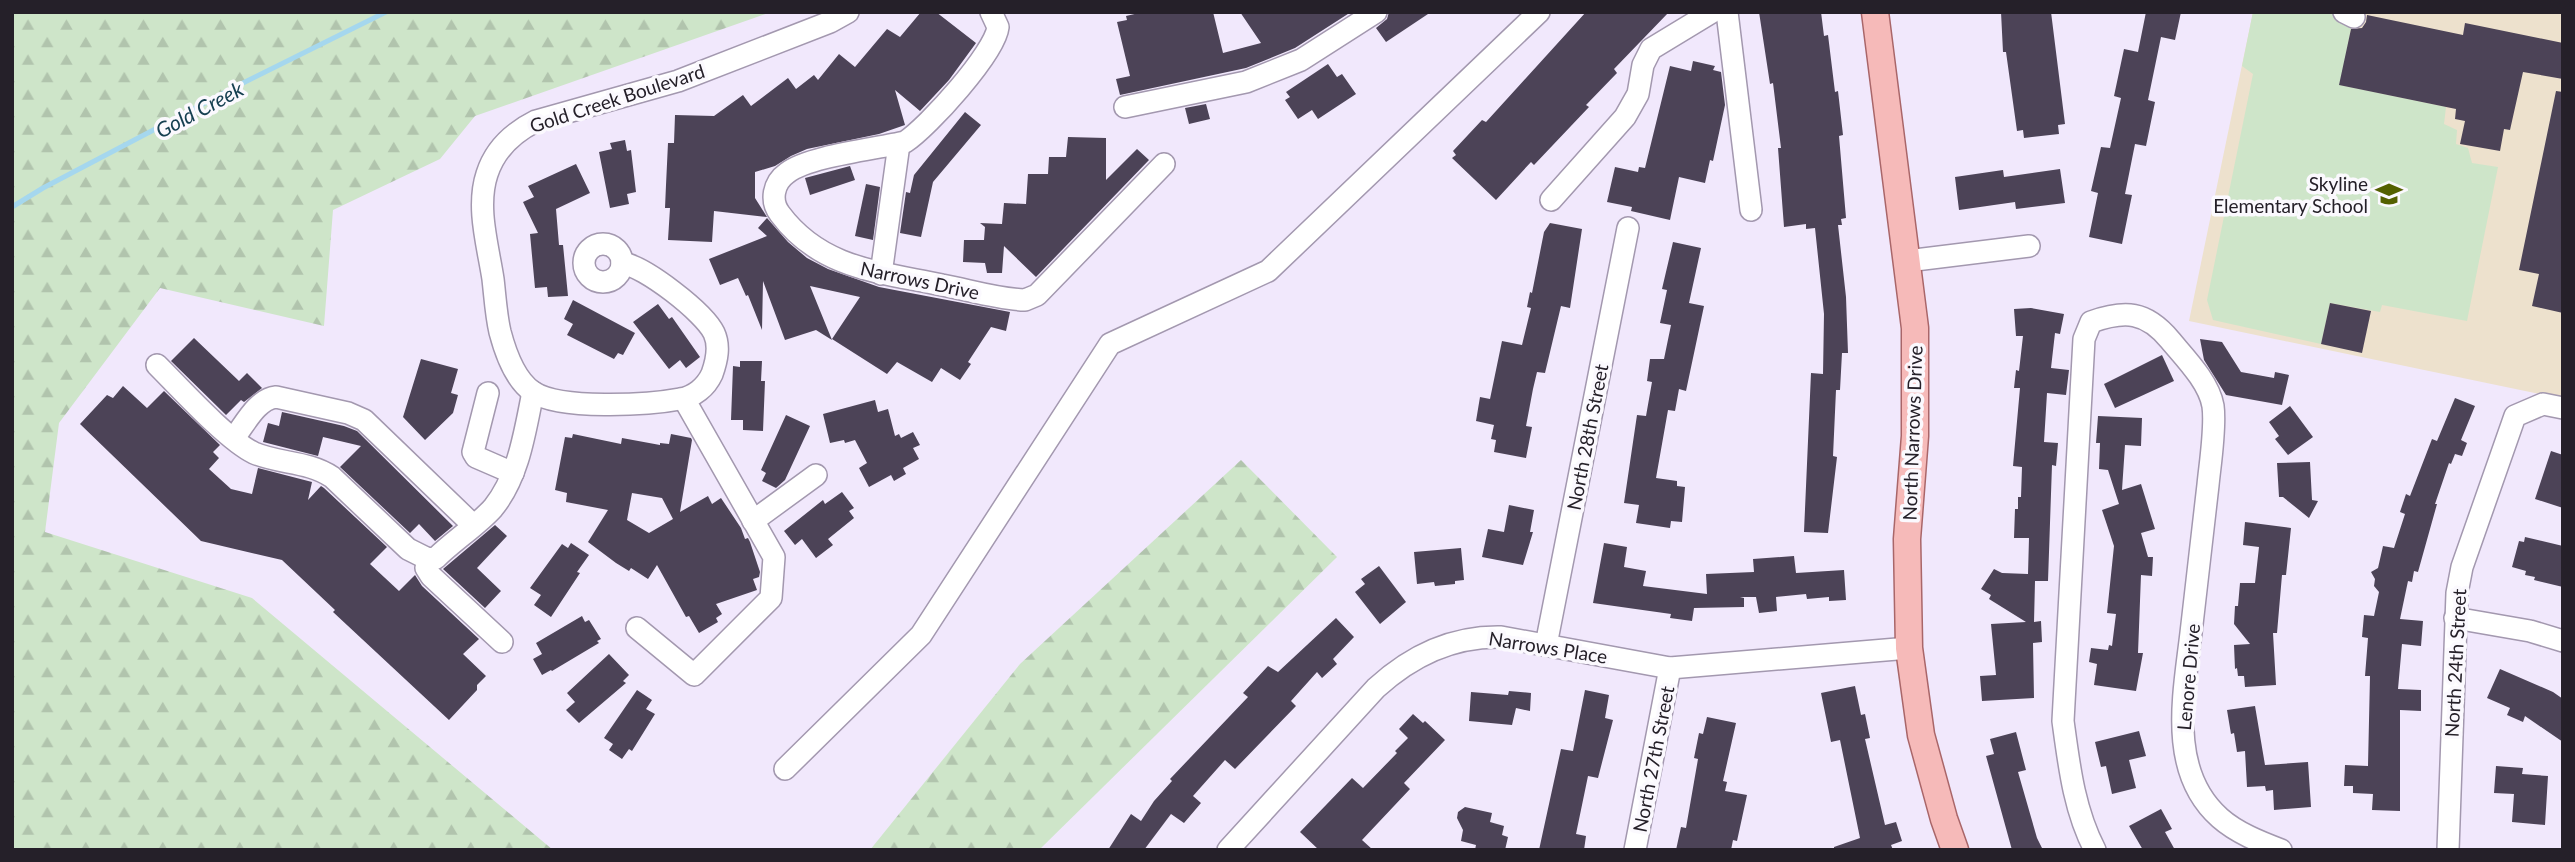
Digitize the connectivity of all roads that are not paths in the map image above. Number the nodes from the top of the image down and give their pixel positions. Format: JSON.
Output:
{"nodes":[{"id":1,"x":848,"y":12,"type":"edge"},
{"id":2,"x":991,"y":12,"type":"edge"},
{"id":3,"x":1376,"y":12,"type":"edge"},
{"id":4,"x":1539,"y":12,"type":"edge"},
{"id":5,"x":1712,"y":12,"type":"edge"},
{"id":6,"x":1727,"y":12,"type":"edge"},
{"id":7,"x":1875,"y":12,"type":"edge"},
{"id":8,"x":1125,"y":107,"type":"dead end"},
{"id":9,"x":900,"y":144,"type":"junction"},
{"id":10,"x":1164,"y":164,"type":"dead end"},
{"id":11,"x":1551,"y":200,"type":"dead end"},
{"id":12,"x":1751,"y":210,"type":"dead end"},
{"id":13,"x":1628,"y":228,"type":"dead end"},
{"id":14,"x":2029,"y":246,"type":"dead end"},
{"id":15,"x":1907,"y":261,"type":"junction"},
{"id":16,"x":622,"y":263,"type":"dead end"},
{"id":17,"x":881,"y":274,"type":"junction"},
{"id":18,"x":157,"y":365,"type":"dead end"},
{"id":19,"x":533,"y":392,"type":"junction"},
{"id":20,"x":488,"y":393,"type":"dead end"},
{"id":21,"x":684,"y":399,"type":"junction"},
{"id":22,"x":2563,"y":408,"type":"edge"},
{"id":23,"x":234,"y":438,"type":"junction"},
{"id":24,"x":513,"y":473,"type":"junction"},
{"id":25,"x":816,"y":475,"type":"dead end"},
{"id":26,"x":753,"y":521,"type":"junction"},
{"id":27,"x":473,"y":525,"type":"junction"},
{"id":28,"x":428,"y":559,"type":"junction"},
{"id":29,"x":2455,"y":618,"type":"junction"},
{"id":30,"x":637,"y":628,"type":"dead end"},
{"id":31,"x":2563,"y":641,"type":"edge"},
{"id":32,"x":502,"y":642,"type":"dead end"},
{"id":33,"x":1546,"y":646,"type":"junction"},
{"id":34,"x":1909,"y":648,"type":"junction"},
{"id":35,"x":1670,"y":668,"type":"junction"},
{"id":36,"x":785,"y":769,"type":"dead end"},
{"id":37,"x":1232,"y":848,"type":"edge"},
{"id":38,"x":1635,"y":850,"type":"edge"},
{"id":39,"x":1955,"y":850,"type":"edge"},
{"id":40,"x":2095,"y":850,"type":"edge"},
{"id":41,"x":2281,"y":850,"type":"edge"},
{"id":42,"x":2448,"y":850,"type":"edge"}],
"edges":[{"from":1,"to":19,"type":"street","name":"Gold Creek Boulevard"},
{"from":2,"to":9,"type":"street","name":"Narrows Drive"},
{"from":3,"to":8,"type":"street"},
{"from":4,"to":36,"type":"street"},
{"from":5,"to":11,"type":"street"},
{"from":6,"to":12,"type":"street"},
{"from":7,"to":15,"type":"main road","name":"North Narrows Drive"},
{"from":9,"to":17,"type":"street"},
{"from":9,"to":17,"type":"street","name":"Narrows Drive"},
{"from":10,"to":17,"type":"street","name":"Narrows Drive"},
{"from":13,"to":33,"type":"street","name":"North 28th Street"},
{"from":14,"to":15,"type":"street"},
{"from":15,"to":34,"type":"main road","name":"North Narrows Drive"},
{"from":16,"to":21,"type":"street"},
{"from":18,"to":23,"type":"street"},
{"from":19,"to":21,"type":"street"},
{"from":19,"to":24,"type":"street"},
{"from":20,"to":24,"type":"street"},
{"from":21,"to":26,"type":"street"},
{"from":22,"to":29,"type":"street","name":"North 24th Street"},
{"from":23,"to":27,"type":"street"},
{"from":23,"to":28,"type":"street"},
{"from":24,"to":27,"type":"street"},
{"from":25,"to":26,"type":"street"},
{"from":26,"to":30,"type":"street"},
{"from":27,"to":28,"type":"street"},
{"from":28,"to":32,"type":"street"},
{"from":29,"to":31,"type":"street"},
{"from":29,"to":42,"type":"street","name":"North 24th Street"},
{"from":33,"to":35,"type":"street","name":"Narrows Place"},
{"from":33,"to":37,"type":"street","name":"Narrows Place"},
{"from":34,"to":35,"type":"street","name":"Narrows Place"},
{"from":34,"to":39,"type":"main road","name":"North Narrows Drive"},
{"from":35,"to":38,"type":"street","name":"North 27th Street"},
{"from":40,"to":41,"type":"street","name":"Lenore Drive"}]}
